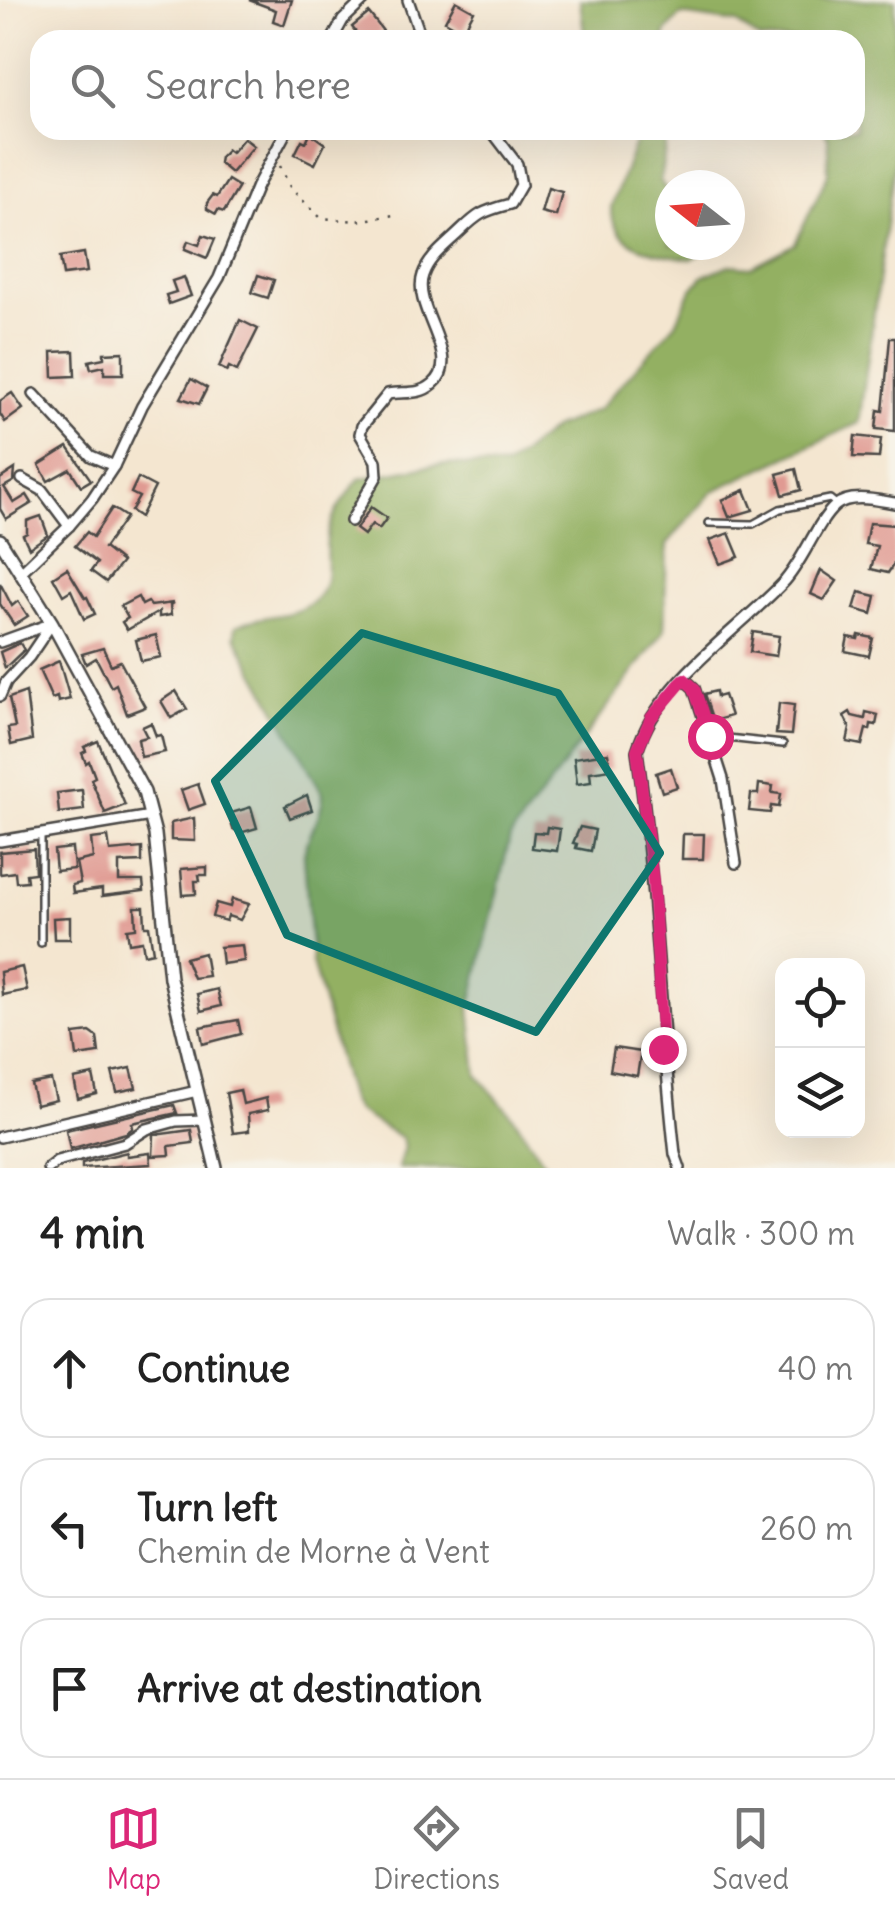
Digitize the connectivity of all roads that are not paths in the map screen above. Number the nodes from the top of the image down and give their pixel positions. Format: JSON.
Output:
{"nodes":[{"id":1,"x":364,"y":0,"type":"edge"},
{"id":2,"x":408,"y":0,"type":"edge"},
{"id":3,"x":337,"y":30,"type":"edge"},
{"id":4,"x":418,"y":30,"type":"edge"},
{"id":5,"x":281,"y":140,"type":"edge"},
{"id":6,"x":499,"y":140,"type":"edge"},
{"id":7,"x":34,"y":394,"type":"dead end"},
{"id":8,"x":114,"y":466,"type":"junction"},
{"id":9,"x":22,"y":480,"type":"dead end"},
{"id":10,"x":895,"y":503,"type":"edge"},
{"id":11,"x":836,"y":504,"type":"junction"},
{"id":12,"x":351,"y":522,"type":"dead end"},
{"id":13,"x":709,"y":523,"type":"dead end"},
{"id":14,"x":69,"y":526,"type":"junction"},
{"id":15,"x":0,"y":540,"type":"edge"},
{"id":16,"x":4,"y":554,"type":"edge"},
{"id":17,"x":21,"y":572,"type":"junction"},
{"id":18,"x":52,"y":623,"type":"junction"},
{"id":19,"x":0,"y":642,"type":"edge"},
{"id":20,"x":684,"y":679,"type":"junction"},
{"id":21,"x":0,"y":696,"type":"edge"},
{"id":22,"x":710,"y":736,"type":"junction"},
{"id":23,"x":783,"y":744,"type":"dead end"},
{"id":24,"x":152,"y":816,"type":"junction"},
{"id":25,"x":41,"y":836,"type":"junction"},
{"id":26,"x":0,"y":841,"type":"edge"},
{"id":27,"x":736,"y":863,"type":"dead end"},
{"id":28,"x":41,"y":943,"type":"dead end"},
{"id":29,"x":197,"y":1092,"type":"junction"},
{"id":30,"x":202,"y":1120,"type":"junction"},
{"id":31,"x":0,"y":1137,"type":"edge"},
{"id":32,"x":48,"y":1168,"type":"edge"},
{"id":33,"x":216,"y":1168,"type":"edge"},
{"id":34,"x":680,"y":1168,"type":"edge"}],
"edges":[{"from":1,"to":3,"type":"street"},
{"from":2,"to":4,"type":"street"},
{"from":5,"to":8,"type":"street"},
{"from":6,"to":12,"type":"street"},
{"from":7,"to":8,"type":"street"},
{"from":8,"to":14,"type":"street"},
{"from":9,"to":14,"type":"street"},
{"from":10,"to":11,"type":"street"},
{"from":11,"to":13,"type":"lane"},
{"from":11,"to":20,"type":"street"},
{"from":14,"to":17,"type":"street"},
{"from":15,"to":16,"type":"street"},
{"from":16,"to":17,"type":"street"},
{"from":17,"to":18,"type":"street"},
{"from":18,"to":19,"type":"street"},
{"from":18,"to":21,"type":"street"},
{"from":18,"to":24,"type":"street"},
{"from":20,"to":22,"type":"street"},
{"from":20,"to":34,"type":"street"},
{"from":22,"to":23,"type":"lane"},
{"from":22,"to":27,"type":"street"},
{"from":24,"to":25,"type":"street"},
{"from":24,"to":29,"type":"street"},
{"from":25,"to":26,"type":"street"},
{"from":25,"to":28,"type":"lane"},
{"from":29,"to":30,"type":"street"},
{"from":29,"to":31,"type":"street"},
{"from":30,"to":32,"type":"street"},
{"from":30,"to":33,"type":"street"}]}
